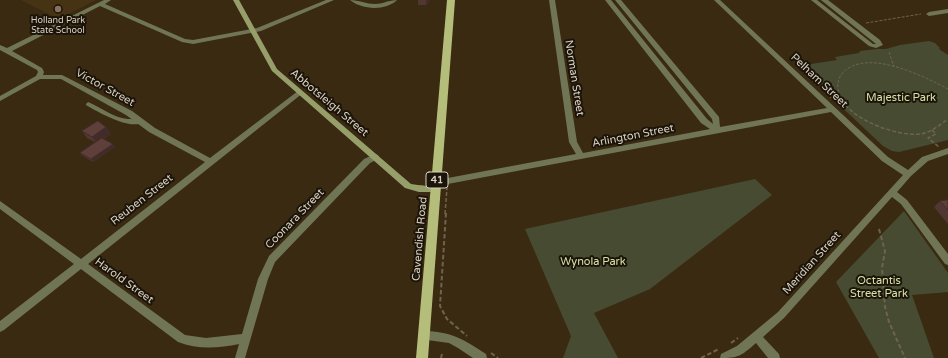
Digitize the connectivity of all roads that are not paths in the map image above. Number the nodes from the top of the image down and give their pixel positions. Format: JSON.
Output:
{"nodes":[{"id":1,"x":108,"y":0,"type":"edge"},
{"id":2,"x":236,"y":0,"type":"edge"},
{"id":3,"x":331,"y":0,"type":"edge"},
{"id":4,"x":353,"y":0,"type":"edge"},
{"id":5,"x":394,"y":0,"type":"edge"},
{"id":6,"x":552,"y":0,"type":"edge"},
{"id":7,"x":608,"y":0,"type":"edge"},
{"id":8,"x":618,"y":0,"type":"edge"},
{"id":9,"x":717,"y":0,"type":"edge"},
{"id":10,"x":814,"y":0,"type":"edge"},
{"id":11,"x":824,"y":0,"type":"edge"},
{"id":12,"x":452,"y":1,"type":"edge"},
{"id":13,"x":100,"y":4,"type":"junction"},
{"id":14,"x":948,"y":11,"type":"edge"},
{"id":15,"x":929,"y":14,"type":"road end"},
{"id":16,"x":252,"y":31,"type":"junction"},
{"id":17,"x":0,"y":47,"type":"edge"},
{"id":18,"x":7,"y":51,"type":"junction"},
{"id":19,"x":674,"y":68,"type":"junction"},
{"id":20,"x":663,"y":70,"type":"junction"},
{"id":21,"x":39,"y":76,"type":"junction"},
{"id":22,"x":300,"y":93,"type":"junction"},
{"id":23,"x":0,"y":99,"type":"edge"},
{"id":24,"x":88,"y":104,"type":"dead end"},
{"id":25,"x":833,"y":109,"type":"junction"},
{"id":26,"x":142,"y":122,"type":"junction"},
{"id":27,"x":717,"y":131,"type":"junction"},
{"id":28,"x":947,"y":151,"type":"edge"},
{"id":29,"x":375,"y":157,"type":"junction"},
{"id":30,"x":581,"y":157,"type":"junction"},
{"id":31,"x":211,"y":162,"type":"junction"},
{"id":32,"x":908,"y":174,"type":"junction"},
{"id":33,"x":436,"y":186,"type":"junction"},
{"id":34,"x":892,"y":193,"type":"junction"},
{"id":35,"x":0,"y":204,"type":"edge"},
{"id":36,"x":948,"y":261,"type":"edge"},
{"id":37,"x":80,"y":264,"type":"junction"},
{"id":38,"x":0,"y":327,"type":"edge"},
{"id":39,"x":424,"y":336,"type":"junction"},
{"id":40,"x":757,"y":337,"type":"junction"},
{"id":41,"x":246,"y":338,"type":"junction"},
{"id":42,"x":484,"y":354,"type":"edge"},
{"id":43,"x":240,"y":358,"type":"edge"},
{"id":44,"x":422,"y":358,"type":"edge"},
{"id":45,"x":725,"y":358,"type":"edge"},
{"id":46,"x":775,"y":358,"type":"edge"}],
"edges":[{"from":1,"to":13,"type":"street"},
{"from":2,"to":16,"type":"street","name":"Abbotsleigh Street"},
{"from":3,"to":16,"type":"street"},
{"from":4,"to":5,"type":"street"},
{"from":6,"to":30,"type":"street","name":"Norman Street"},
{"from":7,"to":20,"type":"street"},
{"from":8,"to":19,"type":"street"},
{"from":9,"to":25,"type":"street","name":"Pelham Street"},
{"from":10,"to":11,"type":"street"},
{"from":12,"to":33,"type":"main road","name":"Cavendish Road","number":"41"},
{"from":13,"to":16,"type":"street"},
{"from":13,"to":18,"type":"street"},
{"from":14,"to":15,"type":"street"},
{"from":16,"to":22,"type":"street","name":"Abbotsleigh Street"},
{"from":17,"to":18,"type":"street"},
{"from":18,"to":21,"type":"street"},
{"from":19,"to":20,"type":"street"},
{"from":19,"to":27,"type":"street"},
{"from":20,"to":27,"type":"street"},
{"from":21,"to":23,"type":"street"},
{"from":21,"to":26,"type":"street","name":"Victor Street"},
{"from":22,"to":29,"type":"street","name":"Abbotsleigh Street"},
{"from":22,"to":31,"type":"street","name":"Reuben Street"},
{"from":24,"to":26,"type":"lane","name":"Victor Street"},
{"from":25,"to":27,"type":"street","name":"Arlington Street"},
{"from":25,"to":32,"type":"street","name":"Pelham Street"},
{"from":26,"to":31,"type":"street","name":"Victor Street"},
{"from":27,"to":30,"type":"street","name":"Arlington Street"},
{"from":28,"to":32,"type":"street","name":"Meridian Street"},
{"from":29,"to":33,"type":"street","name":"Abbotsleigh Street"},
{"from":29,"to":41,"type":"street","name":"Coonara Street"},
{"from":30,"to":33,"type":"street","name":"Arlington Street"},
{"from":31,"to":37,"type":"street","name":"Reuben Street"},
{"from":32,"to":34,"type":"street","name":"Meridian Street"},
{"from":33,"to":39,"type":"main road","name":"Cavendish Road","number":"41"},
{"from":34,"to":36,"type":"street"},
{"from":34,"to":40,"type":"street","name":"Meridian Street"},
{"from":35,"to":37,"type":"street","name":"Harold Street"},
{"from":37,"to":38,"type":"street","name":"Reuben Street"},
{"from":37,"to":41,"type":"street","name":"Harold Street"},
{"from":39,"to":42,"type":"street"},
{"from":39,"to":44,"type":"main road","name":"Cavendish Road","number":"41"},
{"from":40,"to":45,"type":"street","name":"Meridian Street"},
{"from":40,"to":46,"type":"street"},
{"from":41,"to":43,"type":"street","name":"Coonara Street"}]}
